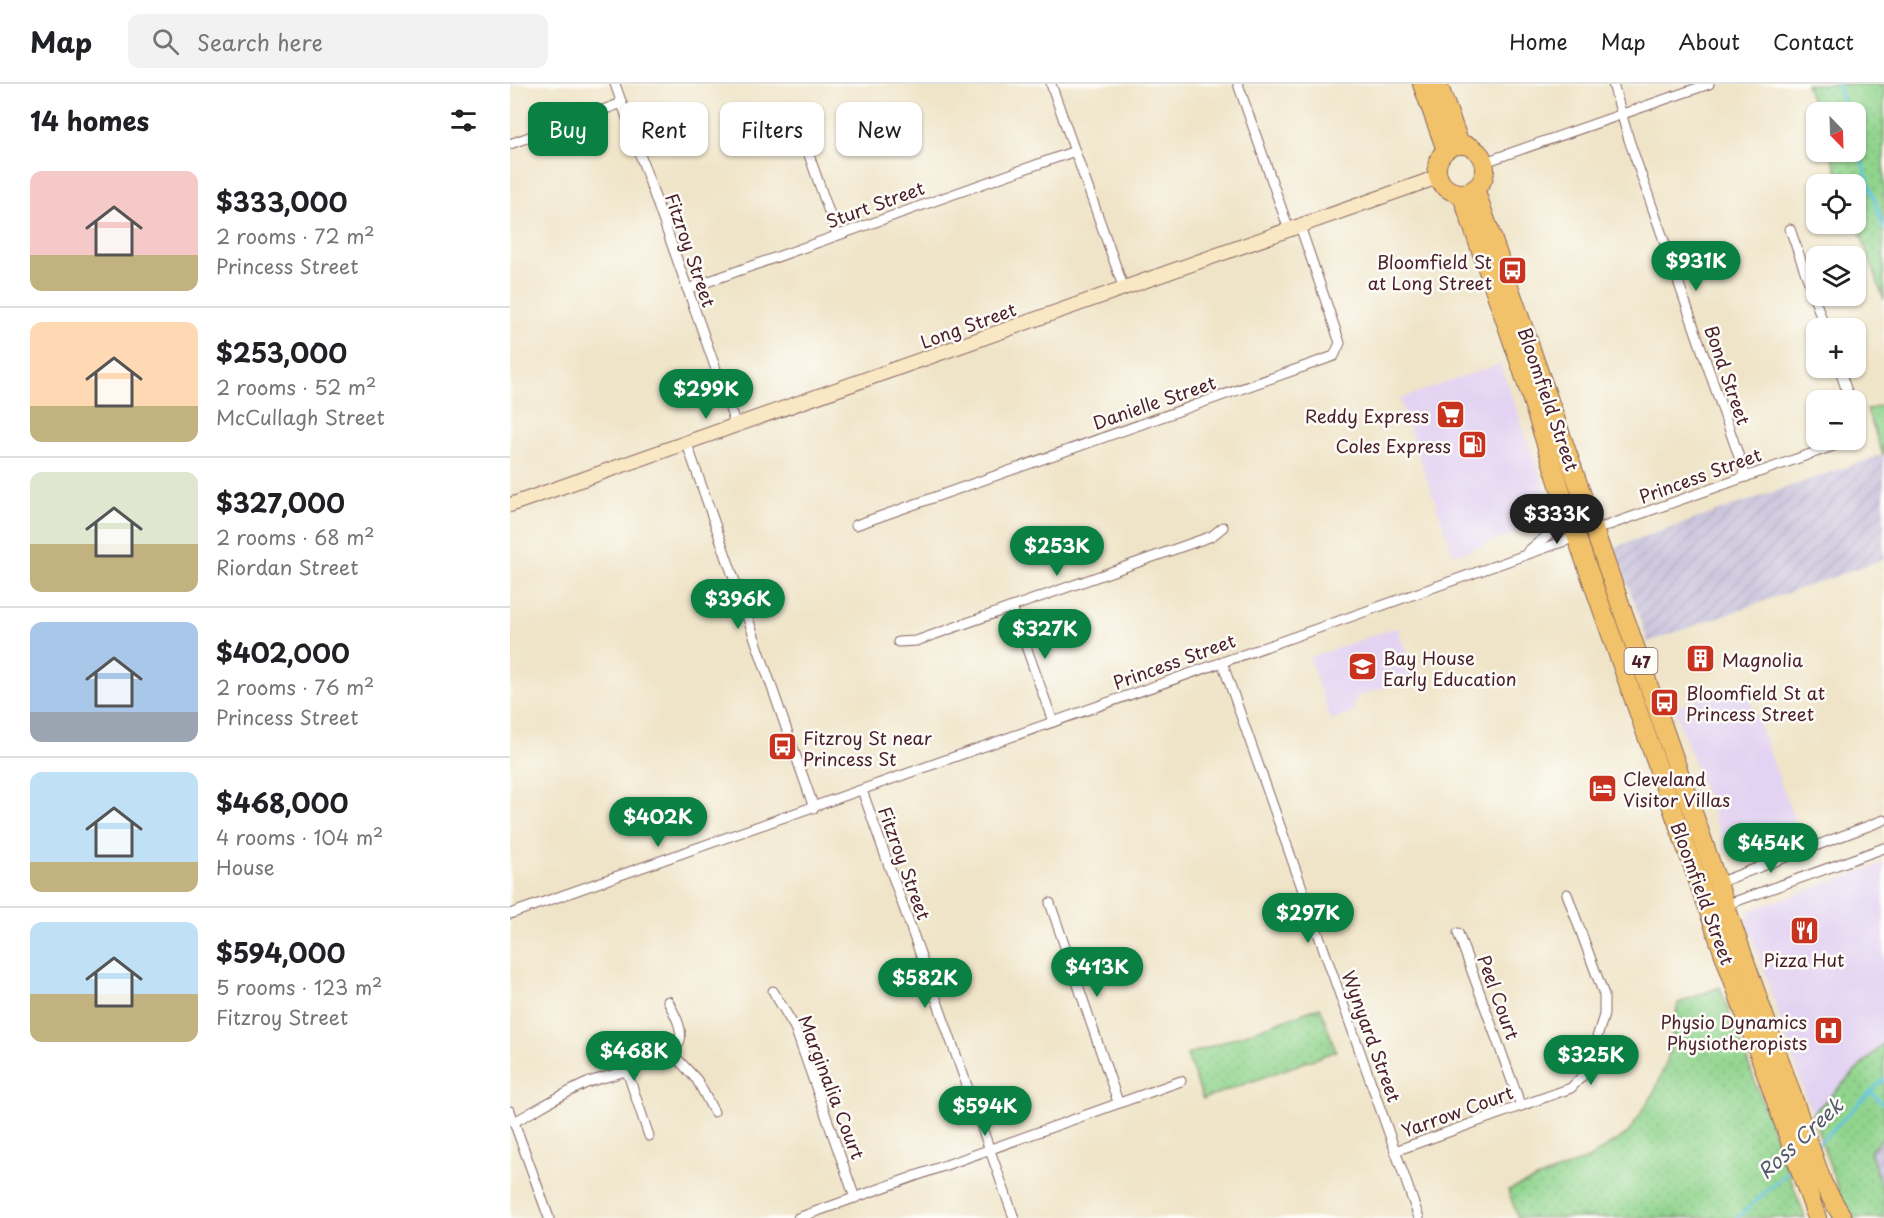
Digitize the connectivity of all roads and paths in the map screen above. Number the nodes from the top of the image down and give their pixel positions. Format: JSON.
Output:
{"nodes":[{"id":1,"x":615,"y":84,"type":"edge"},
{"id":2,"x":1051,"y":84,"type":"edge"},
{"id":3,"x":1238,"y":84,"type":"edge"},
{"id":4,"x":1422,"y":84,"type":"edge"},
{"id":5,"x":1438,"y":84,"type":"edge"},
{"id":6,"x":1613,"y":84,"type":"edge"},
{"id":7,"x":1709,"y":84,"type":"edge"},
{"id":8,"x":621,"y":102,"type":"edge"},
{"id":9,"x":620,"y":105,"type":"edge"},
{"id":10,"x":1622,"y":115,"type":"junction"},
{"id":11,"x":510,"y":144,"type":"edge"},
{"id":12,"x":1453,"y":147,"type":"junction"},
{"id":13,"x":1075,"y":151,"type":"junction"},
{"id":14,"x":640,"y":156,"type":"edge"},
{"id":15,"x":809,"y":156,"type":"edge"},
{"id":16,"x":1485,"y":162,"type":"junction"},
{"id":17,"x":1438,"y":177,"type":"junction"},
{"id":18,"x":1468,"y":191,"type":"junction"},
{"id":19,"x":1294,"y":228,"type":"junction"},
{"id":20,"x":1790,"y":229,"type":"dead end"},
{"id":21,"x":837,"y":235,"type":"junction"},
{"id":22,"x":687,"y":289,"type":"junction"},
{"id":23,"x":1124,"y":289,"type":"junction"},
{"id":24,"x":1821,"y":318,"type":"edge"},
{"id":25,"x":736,"y":426,"type":"junction"},
{"id":26,"x":687,"y":444,"type":"junction"},
{"id":27,"x":1821,"y":450,"type":"edge"},
{"id":28,"x":1746,"y":477,"type":"junction"},
{"id":29,"x":510,"y":505,"type":"edge"},
{"id":30,"x":1567,"y":510,"type":"junction"},
{"id":31,"x":856,"y":525,"type":"dead end"},
{"id":32,"x":1223,"y":526,"type":"dead end"},
{"id":33,"x":1595,"y":530,"type":"junction"},
{"id":34,"x":1577,"y":537,"type":"junction"},
{"id":35,"x":1522,"y":556,"type":"junction"},
{"id":36,"x":1012,"y":607,"type":"junction"},
{"id":37,"x":898,"y":642,"type":"dead end"},
{"id":38,"x":1222,"y":662,"type":"junction"},
{"id":39,"x":1053,"y":722,"type":"junction"},
{"id":40,"x":862,"y":790,"type":"junction"},
{"id":41,"x":814,"y":808,"type":"junction"},
{"id":42,"x":1883,"y":822,"type":"edge"},
{"id":43,"x":1884,"y":848,"type":"edge"},
{"id":44,"x":1710,"y":887,"type":"junction"},
{"id":45,"x":1567,"y":894,"type":"dead end"},
{"id":46,"x":1050,"y":903,"type":"dead end"},
{"id":47,"x":1717,"y":908,"type":"junction"},
{"id":48,"x":510,"y":914,"type":"edge"},
{"id":49,"x":1458,"y":933,"type":"dead end"},
{"id":50,"x":773,"y":991,"type":"dead end"},
{"id":51,"x":668,"y":1001,"type":"dead end"},
{"id":52,"x":672,"y":1053,"type":"junction"},
{"id":53,"x":627,"y":1071,"type":"junction"},
{"id":54,"x":1181,"y":1081,"type":"dead end"},
{"id":55,"x":1118,"y":1102,"type":"junction"},
{"id":56,"x":1521,"y":1106,"type":"junction"},
{"id":57,"x":510,"y":1111,"type":"edge"},
{"id":58,"x":714,"y":1112,"type":"dead end"},
{"id":59,"x":514,"y":1122,"type":"junction"},
{"id":60,"x":650,"y":1136,"type":"dead end"},
{"id":61,"x":990,"y":1150,"type":"junction"},
{"id":62,"x":1395,"y":1151,"type":"junction"},
{"id":63,"x":1810,"y":1172,"type":"junction"},
{"id":64,"x":855,"y":1198,"type":"junction"},
{"id":65,"x":549,"y":1218,"type":"edge"},
{"id":66,"x":798,"y":1218,"type":"edge"},
{"id":67,"x":1014,"y":1218,"type":"edge"},
{"id":68,"x":1419,"y":1218,"type":"edge"},
{"id":69,"x":1817,"y":1218,"type":"edge"},
{"id":70,"x":1842,"y":1218,"type":"edge"}],
"edges":[{"from":1,"to":8,"type":"street","name":"Fitzroy Street"},
{"from":2,"to":13,"type":"street"},
{"from":3,"to":19,"type":"street","name":"Danielle Street"},
{"from":4,"to":12,"type":"highway"},
{"from":5,"to":12,"type":"highway"},
{"from":6,"to":10,"type":"street","name":"Bond Street"},
{"from":7,"to":10,"type":"street"},
{"from":9,"to":11,"type":"street"},
{"from":10,"to":16,"type":"street"},
{"from":10,"to":28,"type":"street","name":"Bond Street"},
{"from":12,"to":16,"type":"highway"},
{"from":12,"to":17,"type":"highway"},
{"from":13,"to":21,"type":"street","name":"Sturt Street"},
{"from":13,"to":23,"type":"street"},
{"from":14,"to":22,"type":"street","name":"Fitzroy Street"},
{"from":15,"to":21,"type":"street"},
{"from":16,"to":18,"type":"highway"},
{"from":17,"to":18,"type":"highway"},
{"from":17,"to":19,"type":"street","name":"Long Street"},
{"from":18,"to":30,"type":"highway","name":"Bloomfield Street","number":"47"},
{"from":18,"to":33,"type":"highway","name":"Bloomfield Street","number":"47"},
{"from":19,"to":23,"type":"street","name":"Long Street"},
{"from":19,"to":31,"type":"street","name":"Danielle Street"},
{"from":20,"to":24,"type":"street"},
{"from":21,"to":22,"type":"street","name":"Sturt Street"},
{"from":22,"to":25,"type":"street","name":"Fitzroy Street"},
{"from":23,"to":25,"type":"street","name":"Long Street"},
{"from":25,"to":26,"type":"street","name":"Long Street"},
{"from":26,"to":29,"type":"street","name":"Long Street"},
{"from":26,"to":41,"type":"street"},
{"from":27,"to":28,"type":"street","name":"Princess Street"},
{"from":28,"to":33,"type":"street","name":"Princess Street"},
{"from":30,"to":34,"type":"highway","name":"Bloomfield Street","number":"47"},
{"from":30,"to":35,"type":"street"},
{"from":32,"to":36,"type":"street"},
{"from":33,"to":34,"type":"street","name":"Princess Street"},
{"from":33,"to":44,"type":"highway","name":"Bloomfield Street","number":"47"},
{"from":34,"to":35,"type":"street","name":"Princess Street"},
{"from":34,"to":44,"type":"highway","name":"Bloomfield Street","number":"47"},
{"from":35,"to":38,"type":"street","name":"Princess Street"},
{"from":36,"to":37,"type":"street"},
{"from":36,"to":39,"type":"street"},
{"from":38,"to":39,"type":"street","name":"Princess Street"},
{"from":38,"to":62,"type":"street","name":"Wynyard Street"},
{"from":39,"to":40,"type":"street","name":"Princess Street"},
{"from":40,"to":41,"type":"street","name":"Princess Street"},
{"from":40,"to":61,"type":"street","name":"Fitzroy Street"},
{"from":41,"to":48,"type":"street","name":"Princess Street"},
{"from":42,"to":44,"type":"street"},
{"from":43,"to":47,"type":"street"},
{"from":44,"to":47,"type":"highway","name":"Bloomfield Street","number":"47"},
{"from":45,"to":56,"type":"street","name":"Yarrow Court"},
{"from":46,"to":55,"type":"street"},
{"from":47,"to":63,"type":"highway","name":"Bloomfield Street","number":"47"},
{"from":49,"to":56,"type":"street","name":"Peel Court"},
{"from":50,"to":64,"type":"street","name":"Marginalia Court"},
{"from":51,"to":52,"type":"street"},
{"from":52,"to":53,"type":"street"},
{"from":52,"to":58,"type":"street"},
{"from":53,"to":59,"type":"street"},
{"from":53,"to":60,"type":"street"},
{"from":54,"to":55,"type":"street"},
{"from":55,"to":61,"type":"street"},
{"from":56,"to":62,"type":"street","name":"Yarrow Court"},
{"from":57,"to":59,"type":"street"},
{"from":59,"to":65,"type":"street"},
{"from":61,"to":64,"type":"street"},
{"from":61,"to":67,"type":"street","name":"Fitzroy Street"},
{"from":62,"to":68,"type":"street","name":"Wynyard Street"},
{"from":63,"to":69,"type":"highway","name":"Bloomfield Street","number":"47"},
{"from":63,"to":70,"type":"highway","name":"Bloomfield Street","number":"47"},
{"from":64,"to":66,"type":"street"}]}
